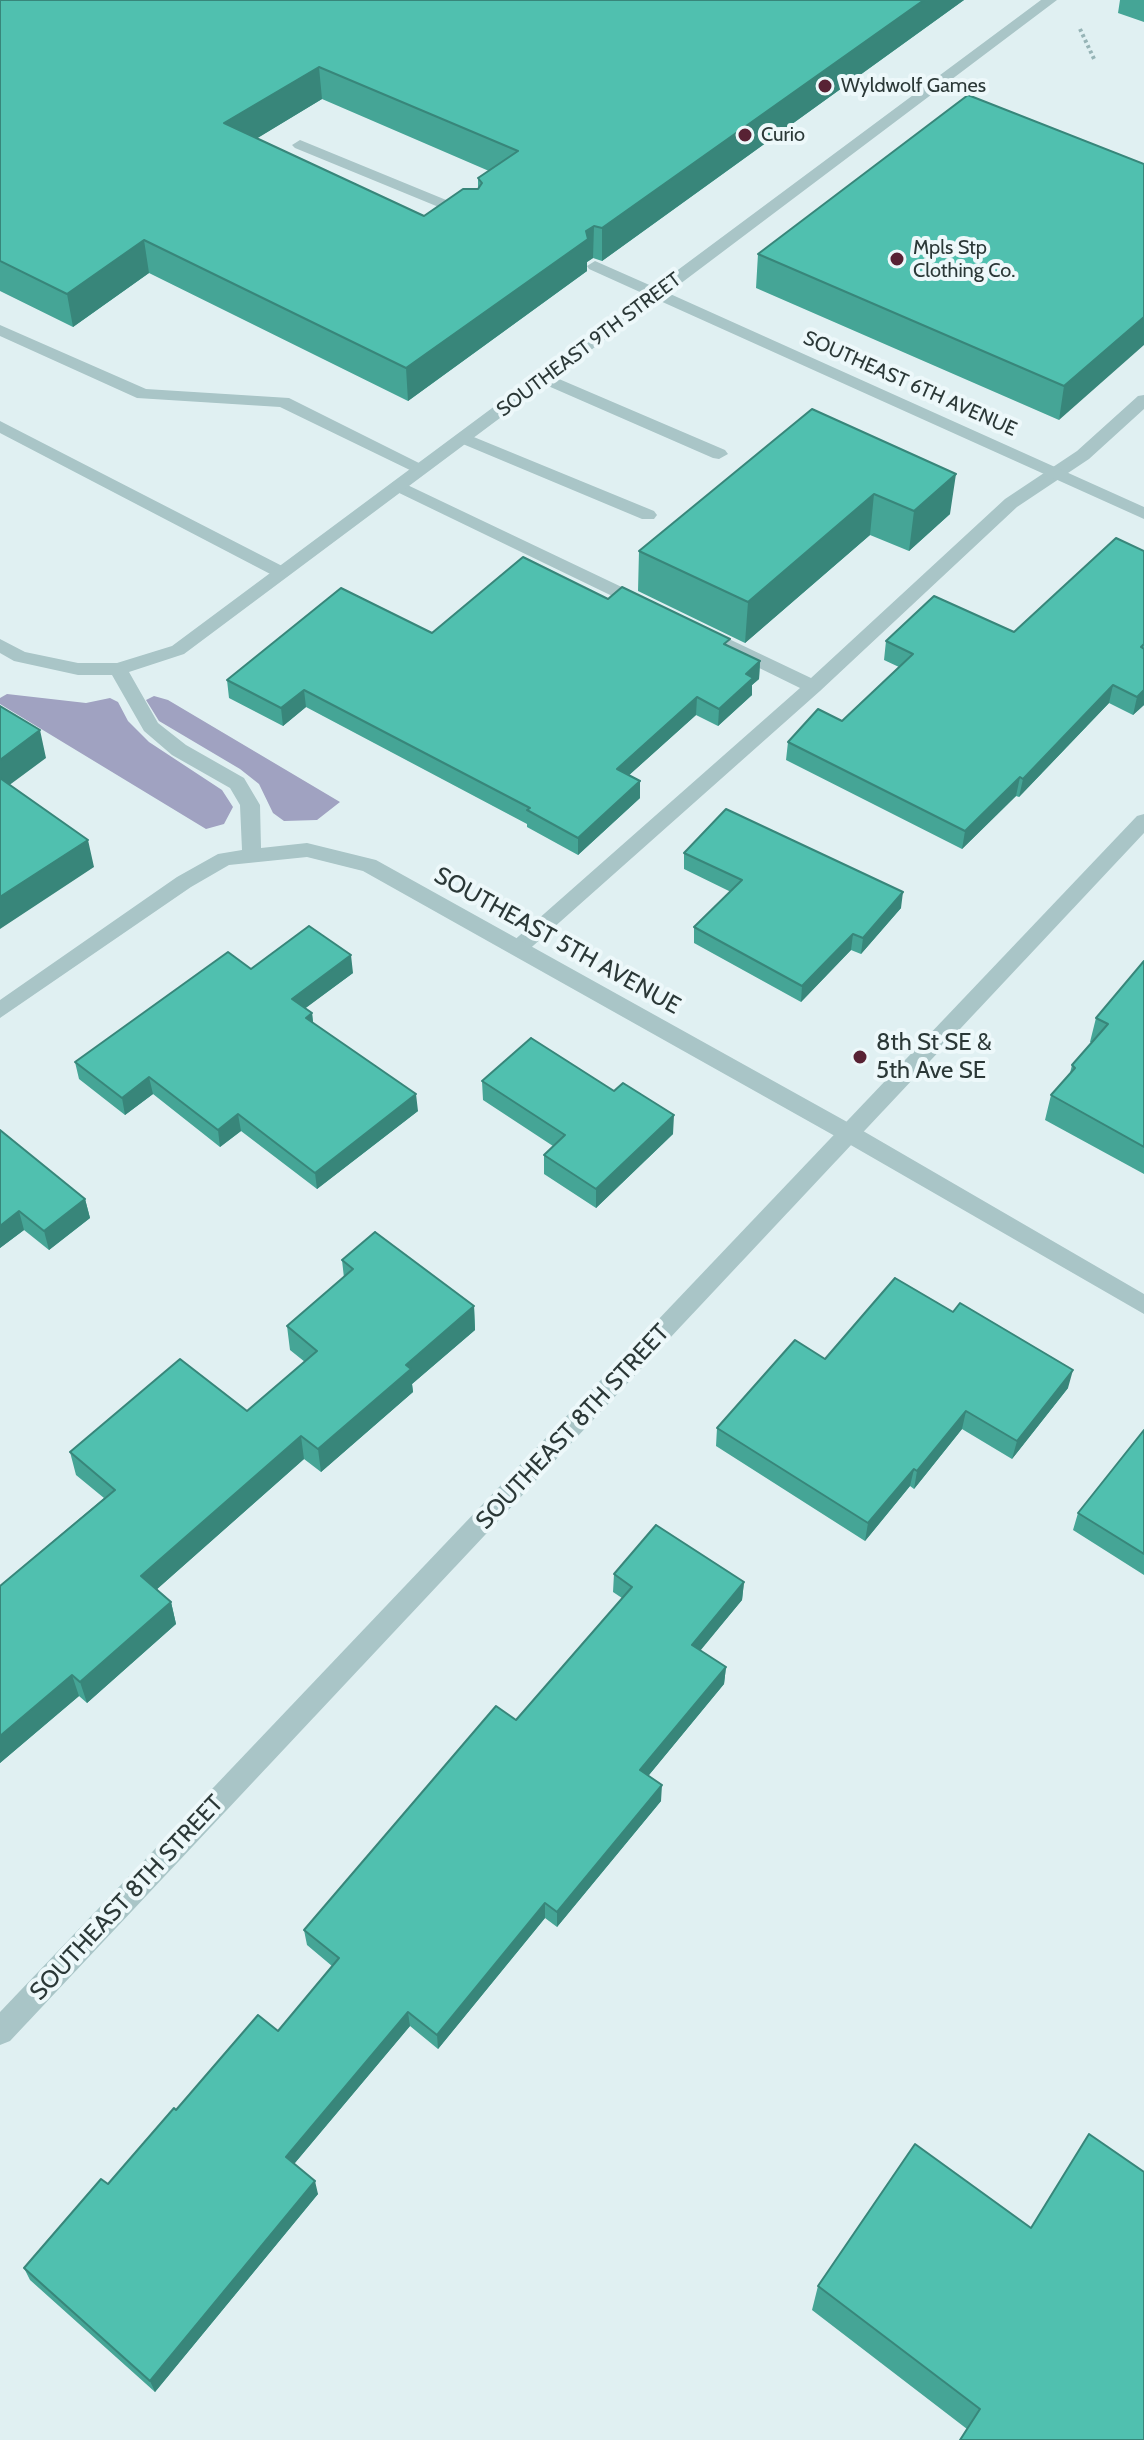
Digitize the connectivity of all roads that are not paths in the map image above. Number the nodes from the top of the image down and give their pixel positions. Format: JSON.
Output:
{"nodes":[{"id":1,"x":1050,"y":0,"type":"edge"},
{"id":2,"x":300,"y":145,"type":"dead end"},
{"id":3,"x":472,"y":216,"type":"edge"},
{"id":4,"x":595,"y":266,"type":"edge"},
{"id":5,"x":657,"y":294,"type":"junction"},
{"id":6,"x":0,"y":330,"type":"edge"},
{"id":7,"x":545,"y":378,"type":"junction"},
{"id":8,"x":1144,"y":400,"type":"edge"},
{"id":9,"x":0,"y":426,"type":"edge"},
{"id":10,"x":464,"y":438,"type":"junction"},
{"id":11,"x":719,"y":454,"type":"dead end"},
{"id":12,"x":422,"y":469,"type":"junction"},
{"id":13,"x":1054,"y":473,"type":"junction"},
{"id":14,"x":399,"y":486,"type":"junction"},
{"id":15,"x":1144,"y":514,"type":"edge"},
{"id":16,"x":648,"y":515,"type":"dead end"},
{"id":17,"x":282,"y":573,"type":"junction"},
{"id":18,"x":660,"y":612,"type":"edge"},
{"id":19,"x":688,"y":626,"type":"edge"},
{"id":20,"x":0,"y":645,"type":"edge"},
{"id":21,"x":118,"y":669,"type":"junction"},
{"id":22,"x":813,"y":687,"type":"junction"},
{"id":23,"x":1144,"y":821,"type":"edge"},
{"id":24,"x":252,"y":857,"type":"junction"},
{"id":25,"x":518,"y":948,"type":"junction"},
{"id":26,"x":0,"y":1010,"type":"edge"},
{"id":27,"x":850,"y":1134,"type":"junction"},
{"id":28,"x":1144,"y":1305,"type":"edge"},
{"id":29,"x":0,"y":2032,"type":"edge"}],
"edges":[{"from":1,"to":5,"type":"street","name":"SOUTHEAST 9TH STREET"},
{"from":2,"to":3,"type":"street"},
{"from":4,"to":5,"type":"street","name":"SOUTHEAST 6TH AVENUE"},
{"from":5,"to":7,"type":"street","name":"SOUTHEAST 9TH STREET"},
{"from":5,"to":13,"type":"street","name":"SOUTHEAST 6TH AVENUE"},
{"from":6,"to":12,"type":"street"},
{"from":7,"to":10,"type":"street","name":"SOUTHEAST 9TH STREET"},
{"from":7,"to":11,"type":"street"},
{"from":8,"to":13,"type":"street"},
{"from":9,"to":17,"type":"street"},
{"from":10,"to":12,"type":"street","name":"SOUTHEAST 9TH STREET"},
{"from":10,"to":16,"type":"street"},
{"from":12,"to":14,"type":"street","name":"SOUTHEAST 9TH STREET"},
{"from":13,"to":15,"type":"street","name":"SOUTHEAST 6TH AVENUE"},
{"from":13,"to":22,"type":"street"},
{"from":14,"to":17,"type":"street","name":"SOUTHEAST 9TH STREET"},
{"from":14,"to":18,"type":"street"},
{"from":17,"to":21,"type":"street","name":"SOUTHEAST 9TH STREET"},
{"from":19,"to":22,"type":"street"},
{"from":20,"to":21,"type":"street"},
{"from":21,"to":24,"type":"street"},
{"from":22,"to":25,"type":"street"},
{"from":23,"to":27,"type":"street","name":"SOUTHEAST 8TH STREET"},
{"from":24,"to":25,"type":"street","name":"SOUTHEAST 5TH AVENUE"},
{"from":24,"to":26,"type":"street"},
{"from":25,"to":27,"type":"street","name":"SOUTHEAST 5TH AVENUE"},
{"from":27,"to":28,"type":"street","name":"SOUTHEAST 5TH AVENUE"},
{"from":27,"to":29,"type":"street","name":"SOUTHEAST 8TH STREET"}]}
